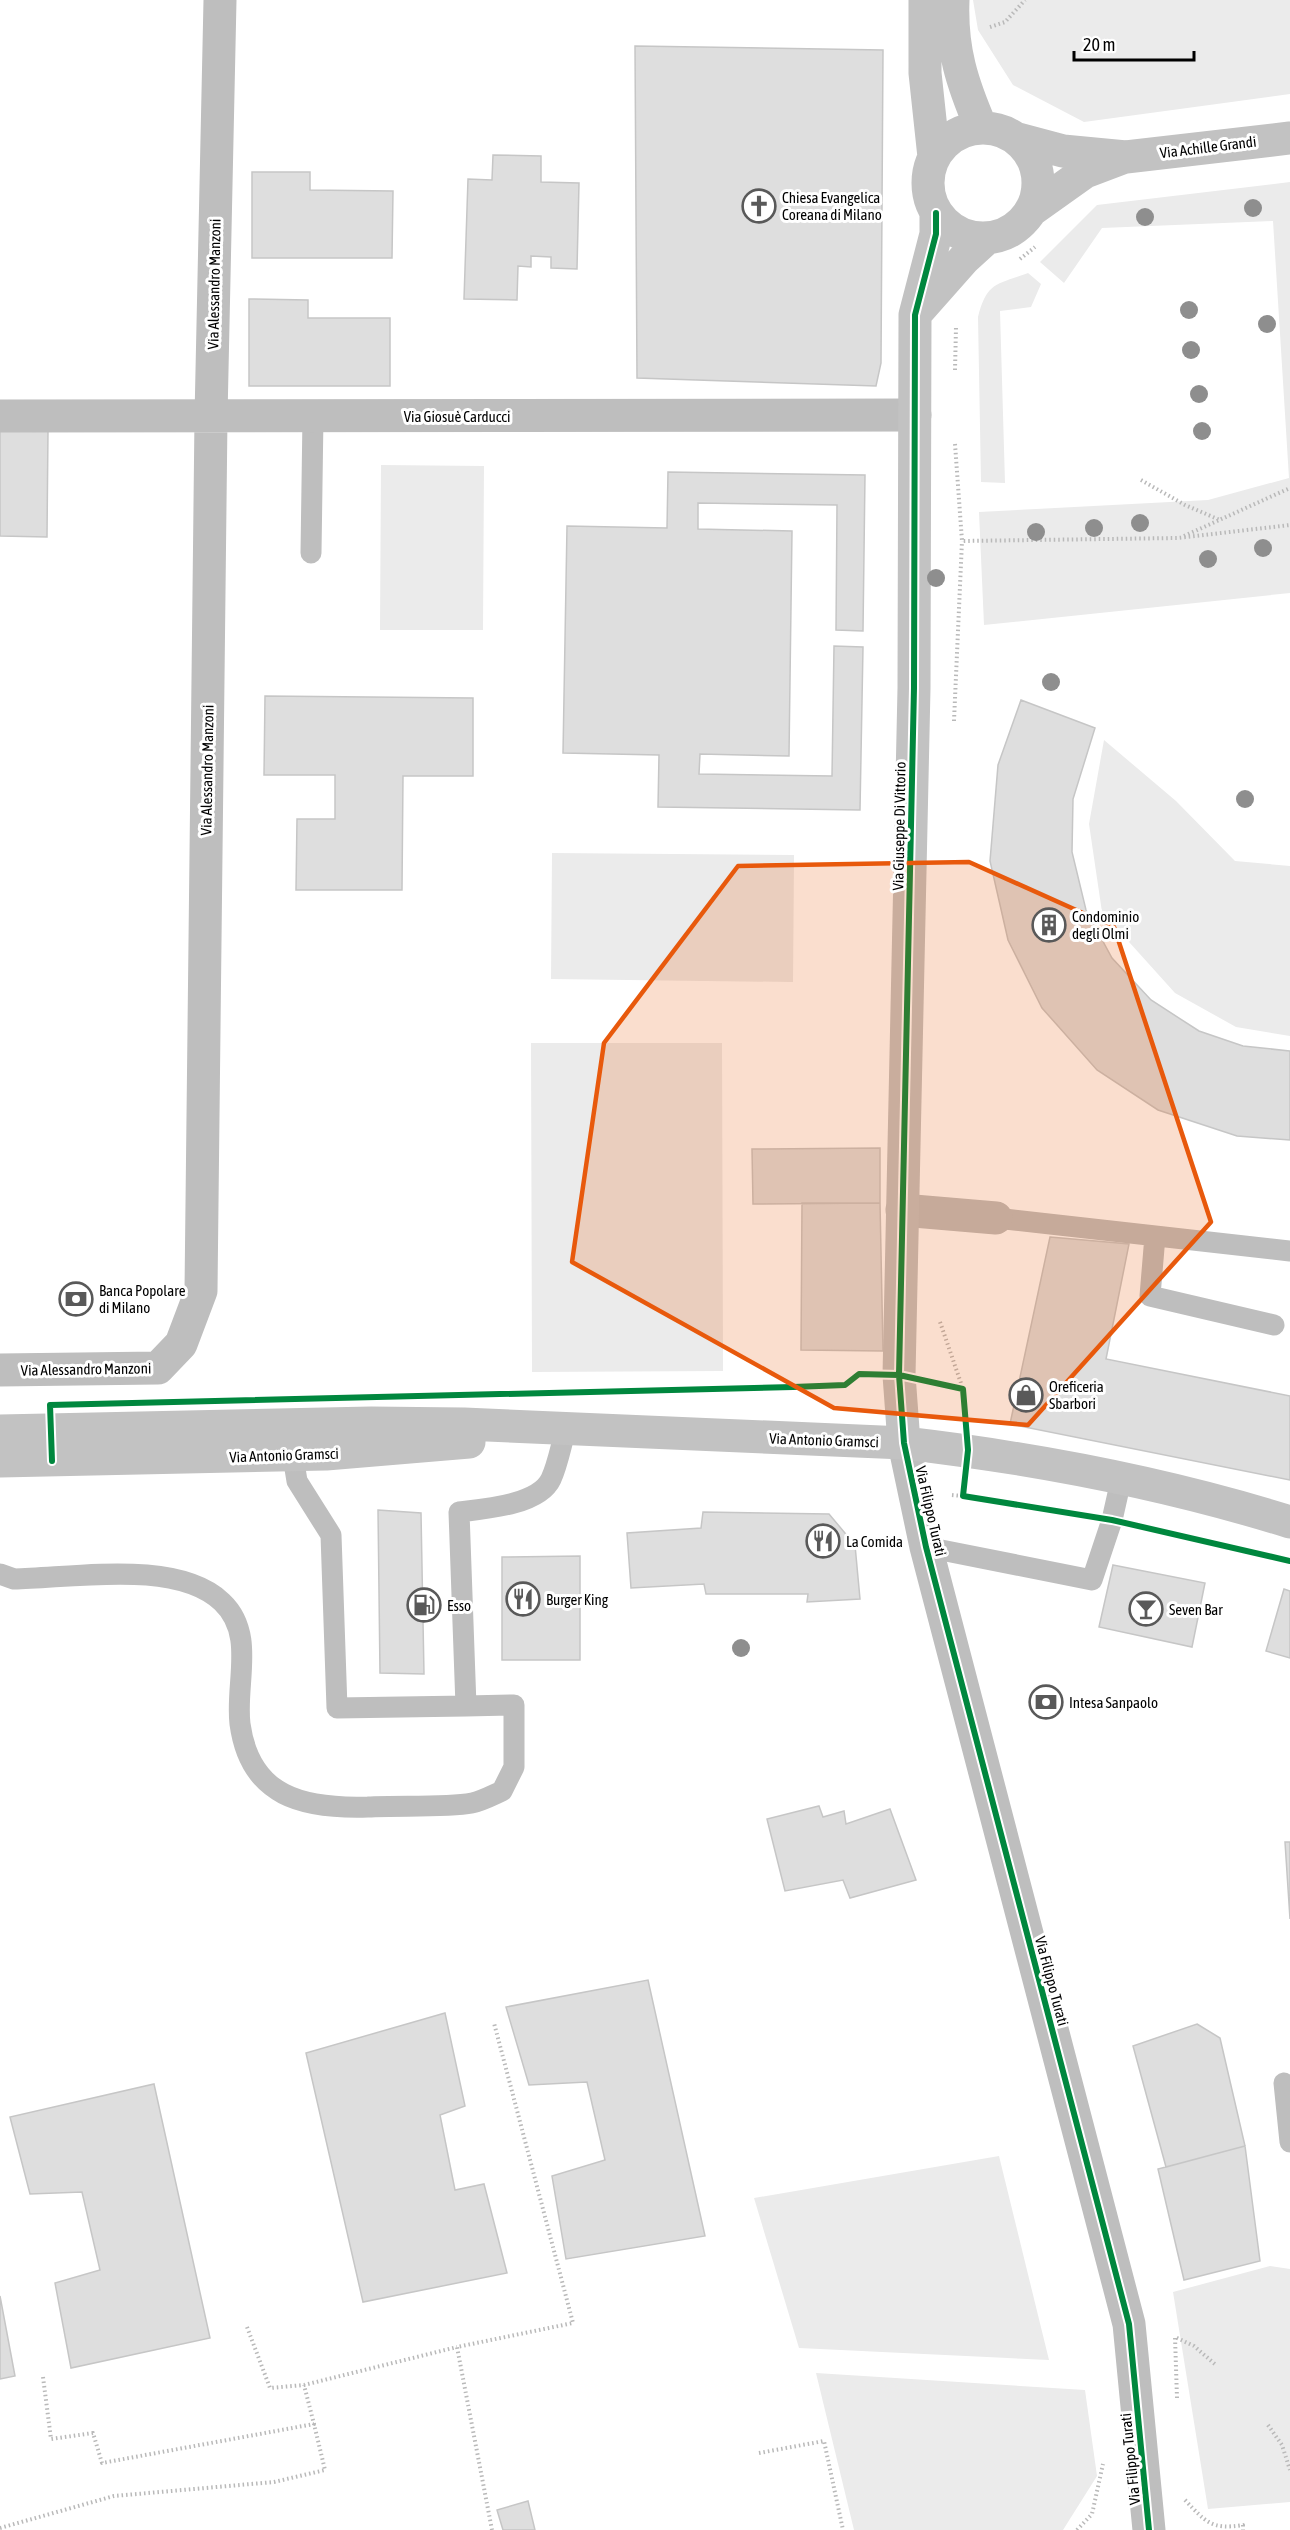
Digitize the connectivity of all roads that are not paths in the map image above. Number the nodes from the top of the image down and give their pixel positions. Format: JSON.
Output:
{"nodes":[{"id":1,"x":220,"y":0,"type":"edge"},
{"id":2,"x":925,"y":0,"type":"edge"},
{"id":3,"x":953,"y":0,"type":"edge"},
{"id":4,"x":981,"y":127,"type":"junction"},
{"id":5,"x":1290,"y":138,"type":"edge"},
{"id":6,"x":1018,"y":139,"type":"junction"},
{"id":7,"x":933,"y":157,"type":"junction"},
{"id":8,"x":1126,"y":157,"type":"junction"},
{"id":9,"x":1033,"y":208,"type":"junction"},
{"id":10,"x":936,"y":213,"type":"junction"},
{"id":11,"x":986,"y":239,"type":"junction"},
{"id":12,"x":915,"y":315,"type":"junction"},
{"id":13,"x":915,"y":415,"type":"junction"},
{"id":14,"x":0,"y":416,"type":"edge"},
{"id":15,"x":313,"y":416,"type":"junction"},
{"id":16,"x":211,"y":417,"type":"junction"},
{"id":17,"x":310,"y":553,"type":"dead end"},
{"id":18,"x":902,"y":1210,"type":"junction"},
{"id":19,"x":996,"y":1218,"type":"joint"},
{"id":20,"x":1155,"y":1236,"type":"junction"},
{"id":21,"x":1290,"y":1251,"type":"edge"},
{"id":22,"x":1274,"y":1325,"type":"dead end"},
{"id":23,"x":0,"y":1370,"type":"edge"},
{"id":24,"x":566,"y":1429,"type":"junction"},
{"id":25,"x":0,"y":1431,"type":"edge"},
{"id":26,"x":291,"y":1440,"type":"junction"},
{"id":27,"x":904,"y":1443,"type":"junction"},
{"id":28,"x":0,"y":1461,"type":"edge"},
{"id":29,"x":1121,"y":1480,"type":"junction"},
{"id":30,"x":1290,"y":1522,"type":"edge"},
{"id":31,"x":926,"y":1547,"type":"junction"},
{"id":32,"x":0,"y":1574,"type":"edge"},
{"id":33,"x":466,"y":1706,"type":"junction"},
{"id":34,"x":1284,"y":2083,"type":"dead end"},
{"id":35,"x":1290,"y":2142,"type":"edge"},
{"id":36,"x":1149,"y":2530,"type":"edge"}],
"edges":[{"from":1,"to":16,"type":"street","name":"Via Alessandro Manzoni"},
{"from":2,"to":7,"type":"street"},
{"from":3,"to":4,"type":"street"},
{"from":4,"to":6,"type":"street"},
{"from":4,"to":7,"type":"street"},
{"from":5,"to":8,"type":"street","name":"Via Achille Grandi"},
{"from":6,"to":8,"type":"street","name":"Via Achille Grandi"},
{"from":6,"to":9,"type":"street"},
{"from":7,"to":10,"type":"street"},
{"from":8,"to":9,"type":"street","name":"Via Achille Grandi"},
{"from":9,"to":11,"type":"street"},
{"from":10,"to":11,"type":"street"},
{"from":10,"to":12,"type":"street","name":"Via Giuseppe Di Vittorio"},
{"from":11,"to":12,"type":"street"},
{"from":12,"to":13,"type":"street","name":"Via Giuseppe Di Vittorio"},
{"from":13,"to":15,"type":"street","name":"Via Giosuè Carducci"},
{"from":13,"to":18,"type":"street","name":"Via Giuseppe Di Vittorio"},
{"from":14,"to":16,"type":"street","name":"Via Giosuè Carducci"},
{"from":15,"to":16,"type":"street","name":"Via Giosuè Carducci"},
{"from":15,"to":17,"type":"lane"},
{"from":16,"to":23,"type":"street","name":"Via Alessandro Manzoni"},
{"from":18,"to":19,"type":"street"},
{"from":18,"to":27,"type":"street","name":"Via Giuseppe Di Vittorio"},
{"from":19,"to":20,"type":"lane"},
{"from":20,"to":21,"type":"lane"},
{"from":20,"to":22,"type":"lane"},
{"from":24,"to":26,"type":"street","name":"Via Antonio Gramsci"},
{"from":24,"to":27,"type":"street","name":"Via Antonio Gramsci"},
{"from":24,"to":33,"type":"lane"},
{"from":25,"to":26,"type":"street","name":"Via Antonio Gramsci"},
{"from":26,"to":28,"type":"street","name":"Via Antonio Gramsci"},
{"from":26,"to":33,"type":"lane"},
{"from":27,"to":29,"type":"street","name":"Via Antonio Gramsci"},
{"from":27,"to":31,"type":"street","name":"Via Filippo Turati"},
{"from":29,"to":30,"type":"street","name":"Via Antonio Gramsci"},
{"from":29,"to":31,"type":"lane"},
{"from":31,"to":36,"type":"street","name":"Via Filippo Turati"},
{"from":32,"to":33,"type":"lane"},
{"from":34,"to":35,"type":"lane"}]}
